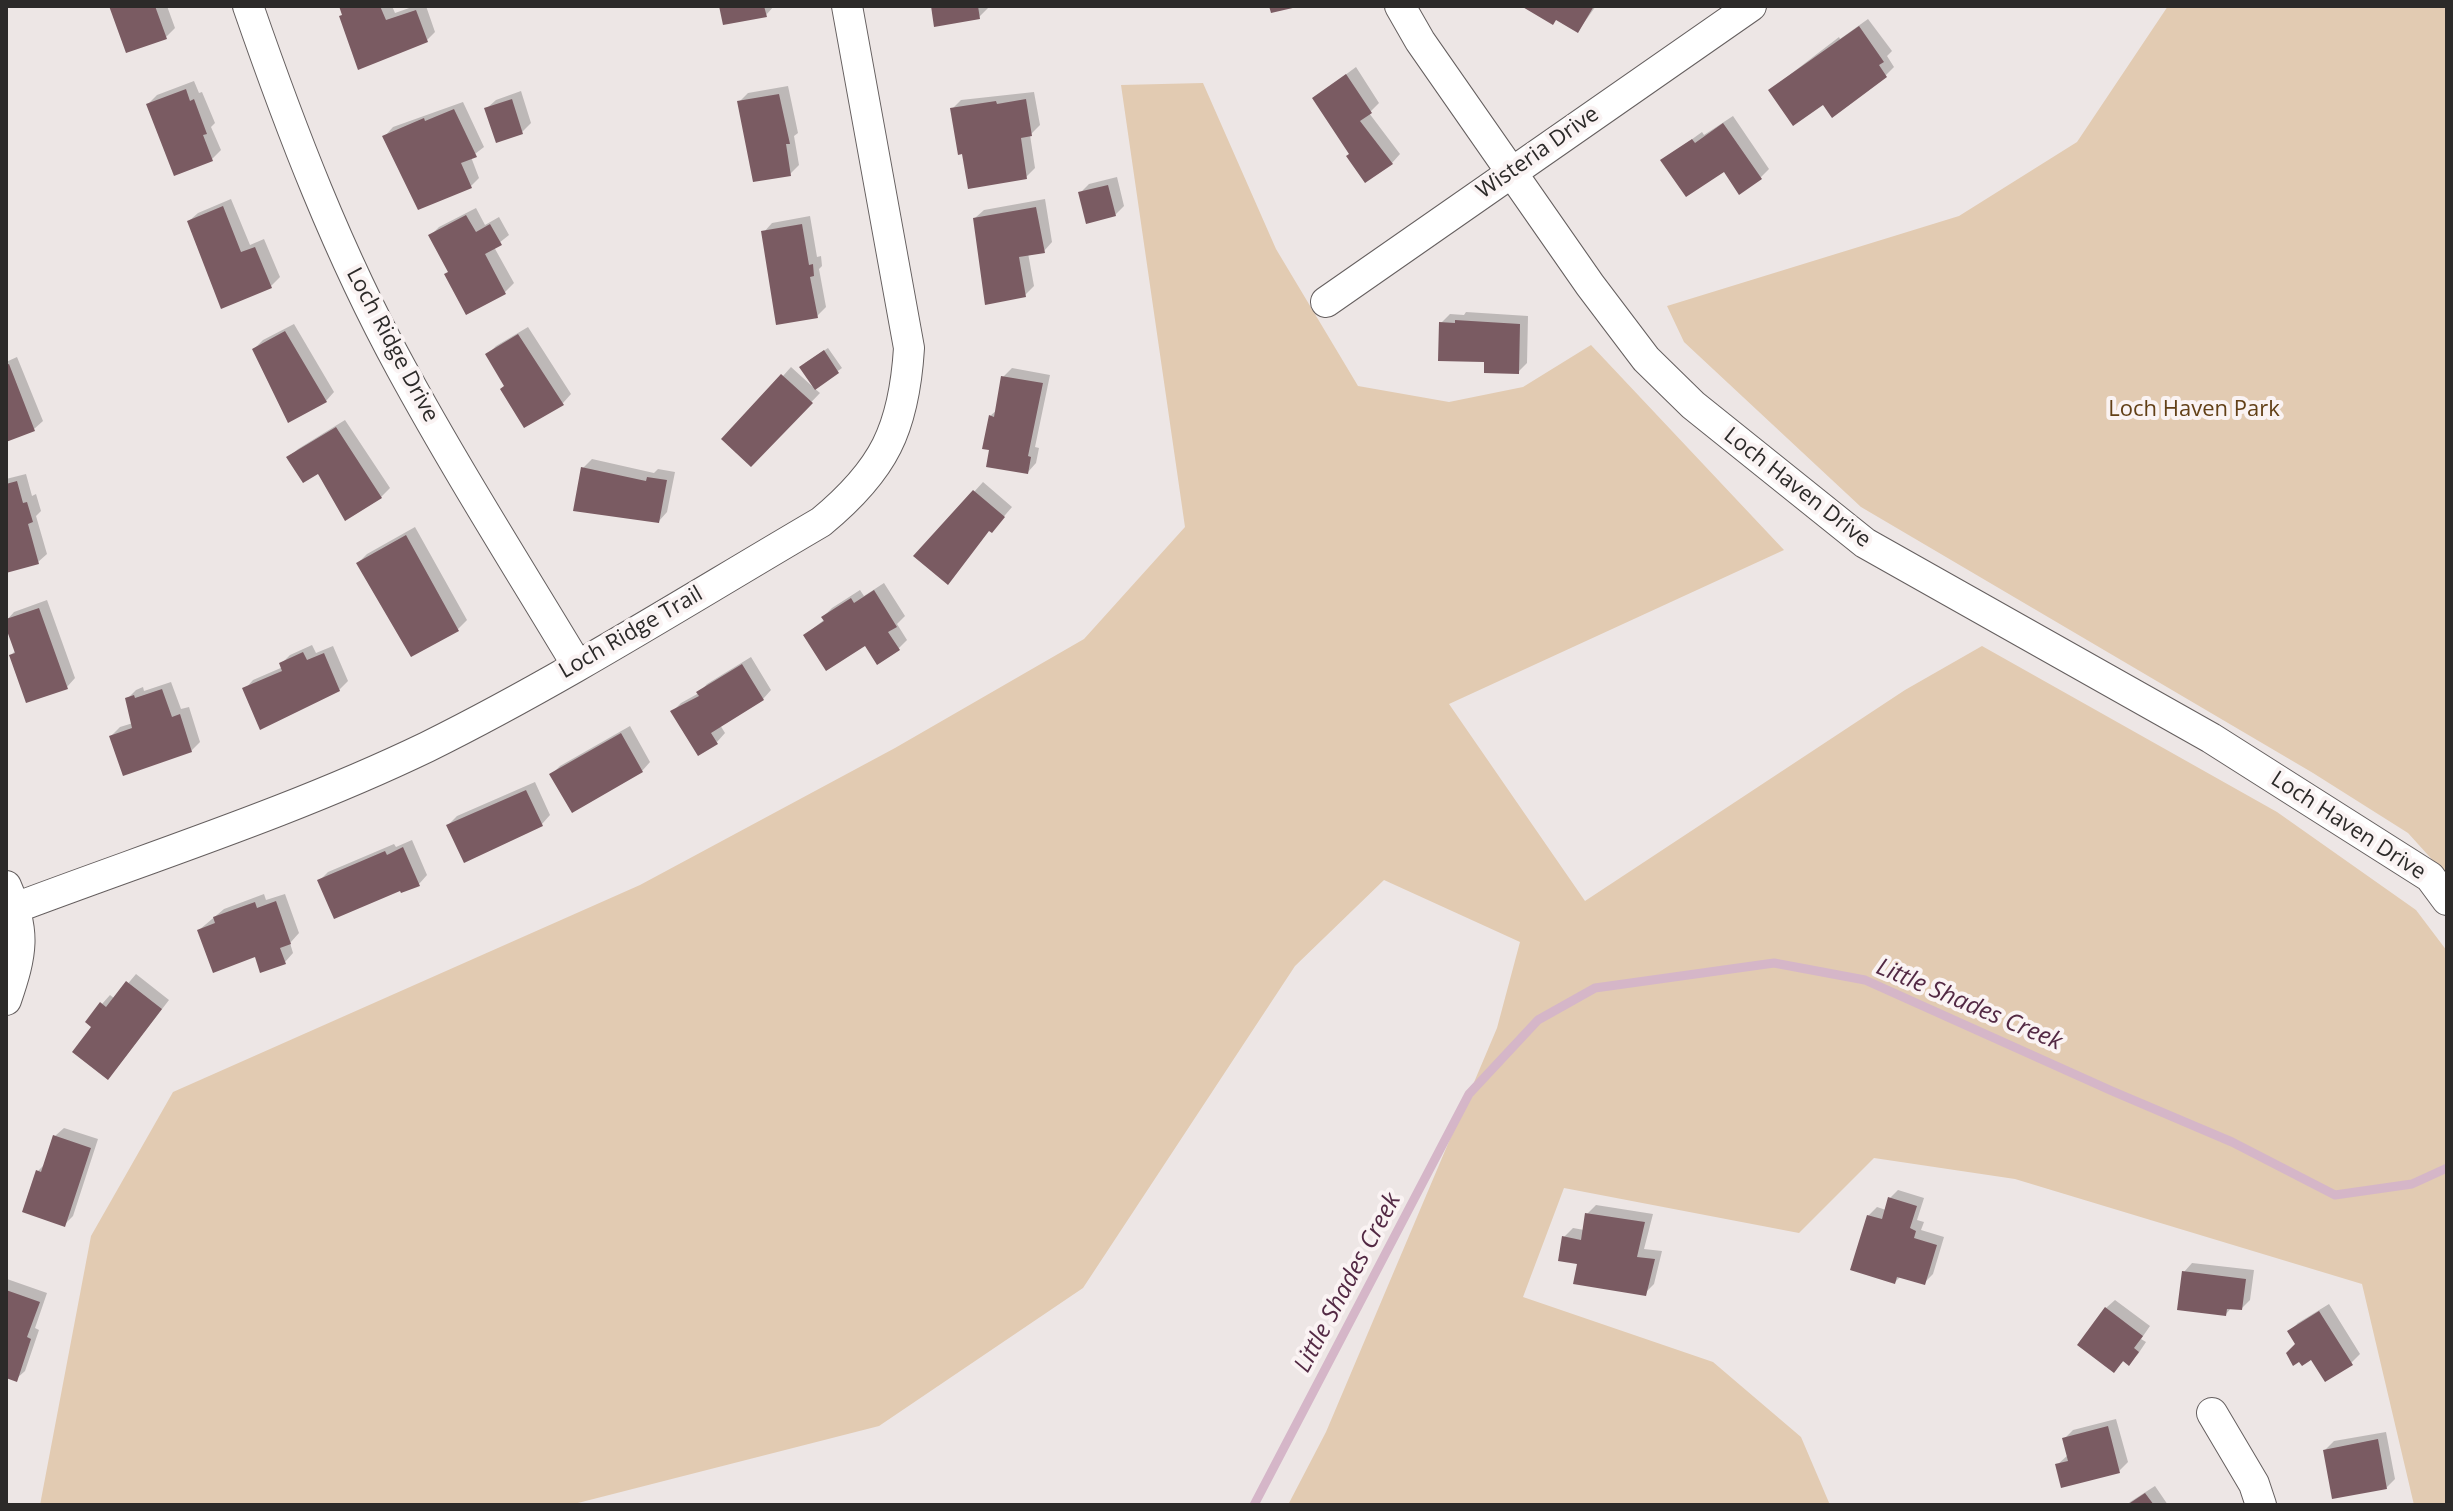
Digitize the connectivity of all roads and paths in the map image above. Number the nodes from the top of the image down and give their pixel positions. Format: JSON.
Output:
{"nodes":[{"id":1,"x":248,"y":6,"type":"edge"},
{"id":2,"x":847,"y":6,"type":"edge"},
{"id":3,"x":1400,"y":6,"type":"edge"},
{"id":4,"x":1751,"y":6,"type":"edge"},
{"id":5,"x":1512,"y":171,"type":"junction"},
{"id":6,"x":1326,"y":302,"type":"dead end"},
{"id":7,"x":577,"y":665,"type":"junction"},
{"id":8,"x":11,"y":897,"type":"edge"},
{"id":9,"x":2447,"y":900,"type":"edge"},
{"id":10,"x":6,"y":1000,"type":"edge"},
{"id":11,"x":2212,"y":1413,"type":"dead end"},
{"id":12,"x":2261,"y":1505,"type":"edge"}],
"edges":[{"from":1,"to":7,"type":"street","name":"Loch Ridge Drive"},
{"from":2,"to":7,"type":"street","name":"Loch Ridge Trail"},
{"from":3,"to":5,"type":"street","name":"Loch Haven Drive"},
{"from":4,"to":5,"type":"street","name":"Wisteria Drive"},
{"from":5,"to":6,"type":"street","name":"Wisteria Drive"},
{"from":5,"to":9,"type":"street","name":"Loch Haven Drive"},
{"from":7,"to":8,"type":"street","name":"Loch Ridge Trail"},
{"from":8,"to":10,"type":"street","name":"Loch Ridge Trail"},
{"from":11,"to":12,"type":"street"}]}
